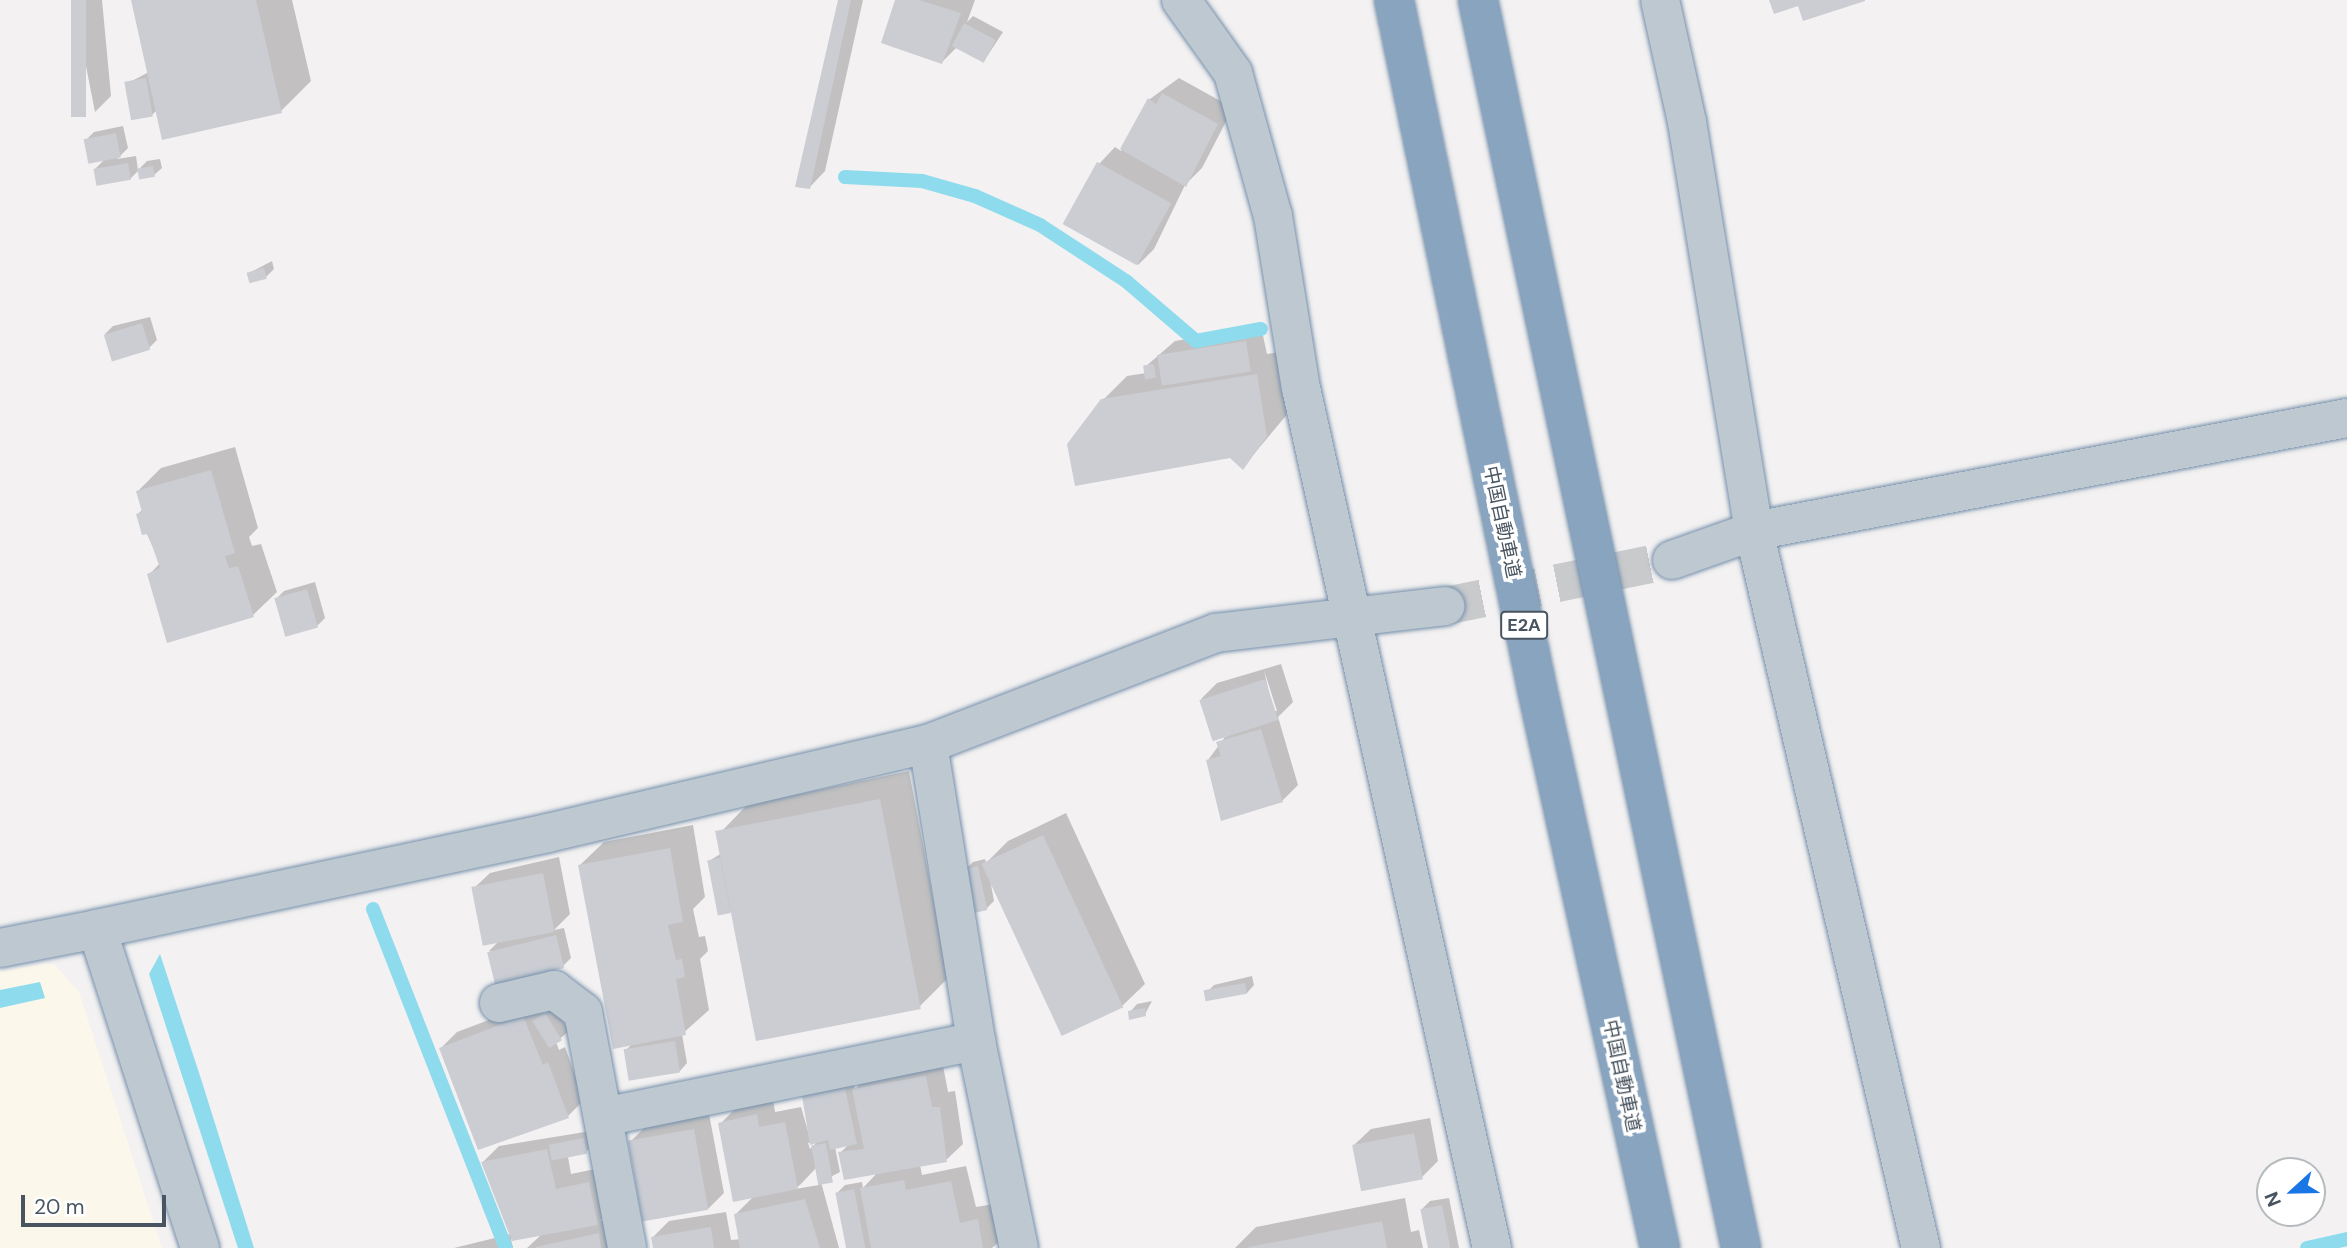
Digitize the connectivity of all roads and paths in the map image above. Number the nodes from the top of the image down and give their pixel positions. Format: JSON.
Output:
{"nodes":[{"id":1,"x":1181,"y":0,"type":"edge"},
{"id":2,"x":1394,"y":0,"type":"edge"},
{"id":3,"x":1478,"y":0,"type":"edge"},
{"id":4,"x":1660,"y":0,"type":"edge"},
{"id":5,"x":2347,"y":418,"type":"edge"},
{"id":6,"x":1754,"y":531,"type":"junction"},
{"id":7,"x":1672,"y":560,"type":"tunnel mouth"},
{"id":8,"x":1445,"y":606,"type":"tunnel mouth"},
{"id":9,"x":1354,"y":615,"type":"junction"},
{"id":10,"x":928,"y":744,"type":"junction"},
{"id":11,"x":97,"y":929,"type":"junction"},
{"id":12,"x":0,"y":948,"type":"edge"},
{"id":13,"x":499,"y":1003,"type":"dead end"},
{"id":14,"x":976,"y":1041,"type":"junction"},
{"id":15,"x":603,"y":1117,"type":"junction"},
{"id":16,"x":200,"y":1248,"type":"edge"},
{"id":17,"x":627,"y":1248,"type":"edge"},
{"id":18,"x":1019,"y":1248,"type":"edge"},
{"id":19,"x":1492,"y":1248,"type":"edge"},
{"id":20,"x":1660,"y":1248,"type":"edge"},
{"id":21,"x":1741,"y":1248,"type":"edge"},
{"id":22,"x":1921,"y":1248,"type":"edge"}],
"edges":[{"from":1,"to":9,"type":"street"},
{"from":2,"to":20,"type":"highway","name":"中国自動車道","number":"E2A"},
{"from":3,"to":21,"type":"highway"},
{"from":4,"to":6,"type":"street"},
{"from":5,"to":6,"type":"street"},
{"from":6,"to":7,"type":"street"},
{"from":6,"to":22,"type":"street"},
{"from":8,"to":9,"type":"street"},
{"from":9,"to":10,"type":"street"},
{"from":9,"to":19,"type":"street"},
{"from":10,"to":11,"type":"street"},
{"from":10,"to":14,"type":"street"},
{"from":11,"to":12,"type":"street"},
{"from":11,"to":16,"type":"street"},
{"from":13,"to":15,"type":"street"},
{"from":14,"to":15,"type":"street"},
{"from":14,"to":18,"type":"street"},
{"from":15,"to":17,"type":"street"}]}
